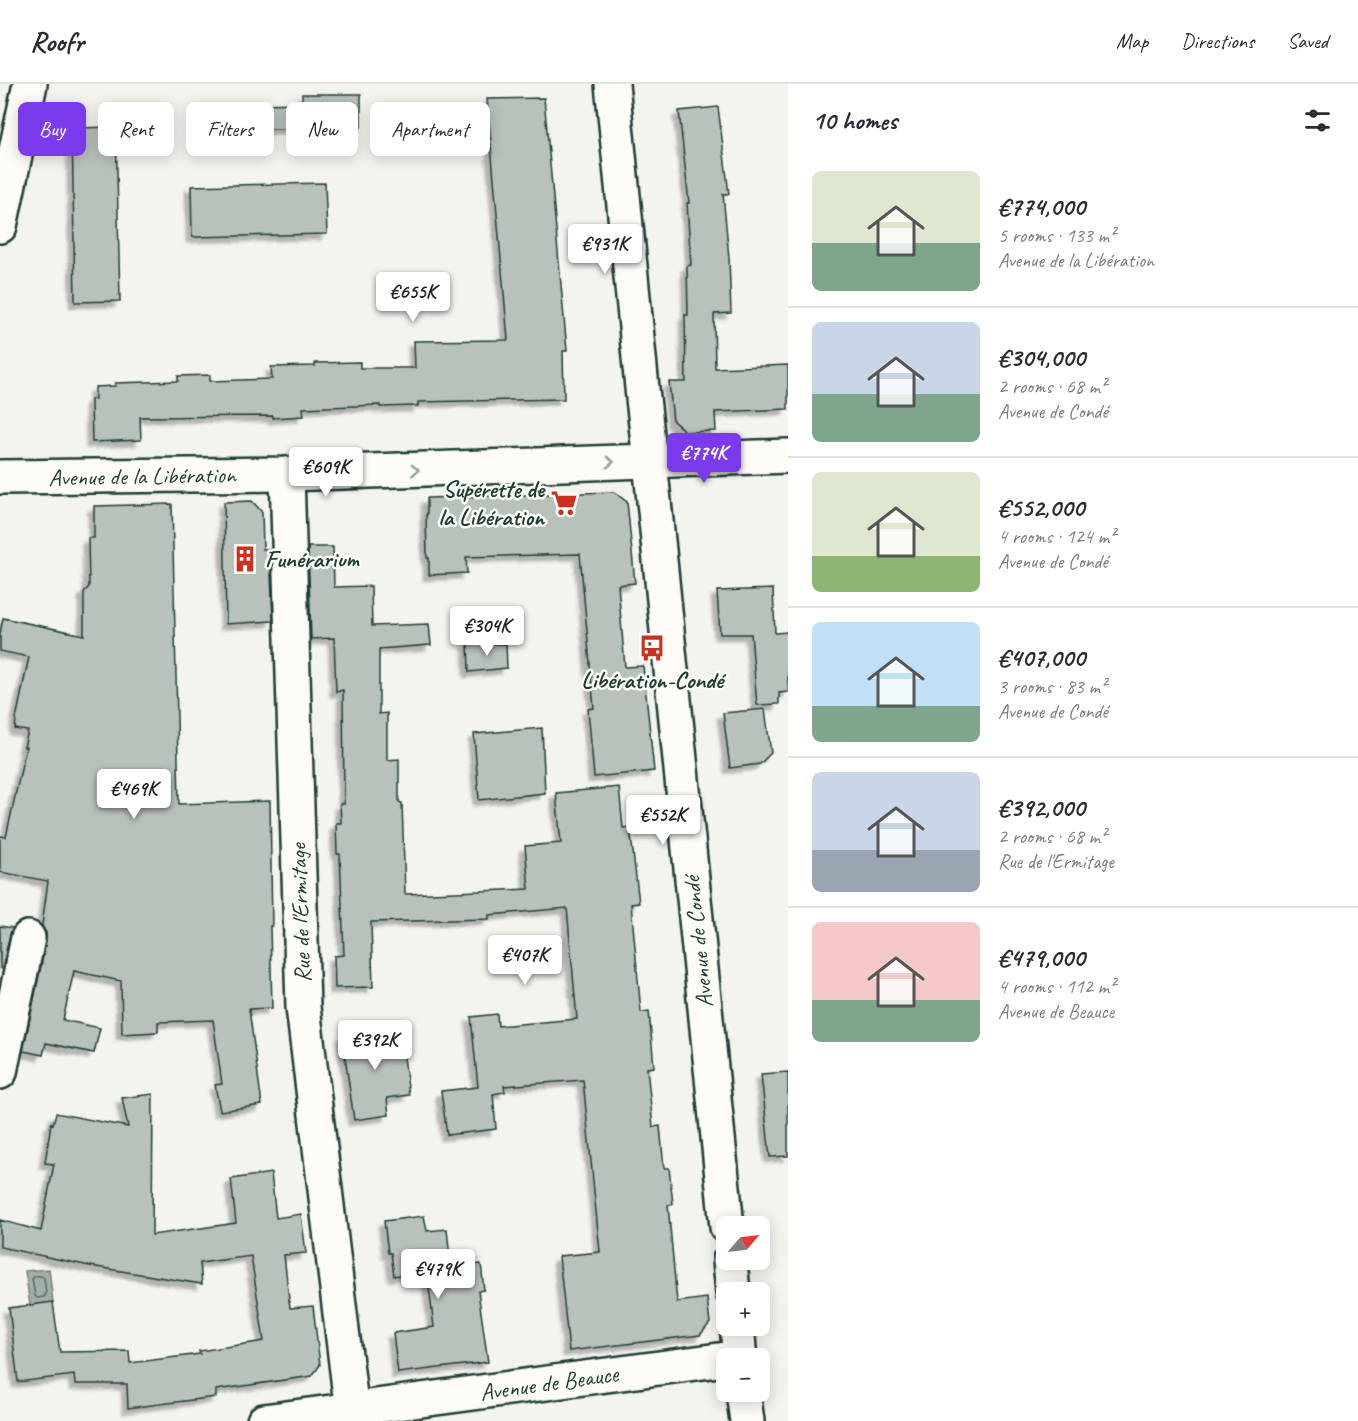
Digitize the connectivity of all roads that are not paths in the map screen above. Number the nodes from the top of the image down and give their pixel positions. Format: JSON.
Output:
{"nodes":[{"id":1,"x":30,"y":84,"type":"edge"},
{"id":2,"x":612,"y":84,"type":"edge"},
{"id":3,"x":0,"y":226,"type":"edge"},
{"id":4,"x":788,"y":456,"type":"edge"},
{"id":5,"x":650,"y":460,"type":"junction"},
{"id":6,"x":287,"y":474,"type":"junction"},
{"id":7,"x":0,"y":477,"type":"edge"},
{"id":8,"x":28,"y":938,"type":"dead end"},
{"id":9,"x":1,"y":1059,"type":"edge"},
{"id":10,"x":726,"y":1216,"type":"edge"},
{"id":11,"x":716,"y":1355,"type":"edge"},
{"id":12,"x":744,"y":1402,"type":"edge"},
{"id":13,"x":352,"y":1415,"type":"edge"},
{"id":14,"x":264,"y":1421,"type":"edge"},
{"id":15,"x":747,"y":1421,"type":"edge"}],
"edges":[{"from":1,"to":3,"type":"street"},
{"from":2,"to":5,"type":"street","name":"Avenue de Condé"},
{"from":4,"to":5,"type":"street","name":"Avenue de la Libération"},
{"from":6,"to":5,"type":"street","name":"Avenue de la Libération","one_way":true},
{"from":5,"to":10,"type":"street","name":"Avenue de Condé"},
{"from":6,"to":7,"type":"street","name":"Avenue de la Libération"},
{"from":6,"to":13,"type":"street","name":"Rue de l'Ermitage"},
{"from":8,"to":9,"type":"street"},
{"from":11,"to":13,"type":"street","name":"Avenue de Beauce"},
{"from":12,"to":15,"type":"street"},
{"from":13,"to":14,"type":"street","name":"Avenue de Beauce"}]}
